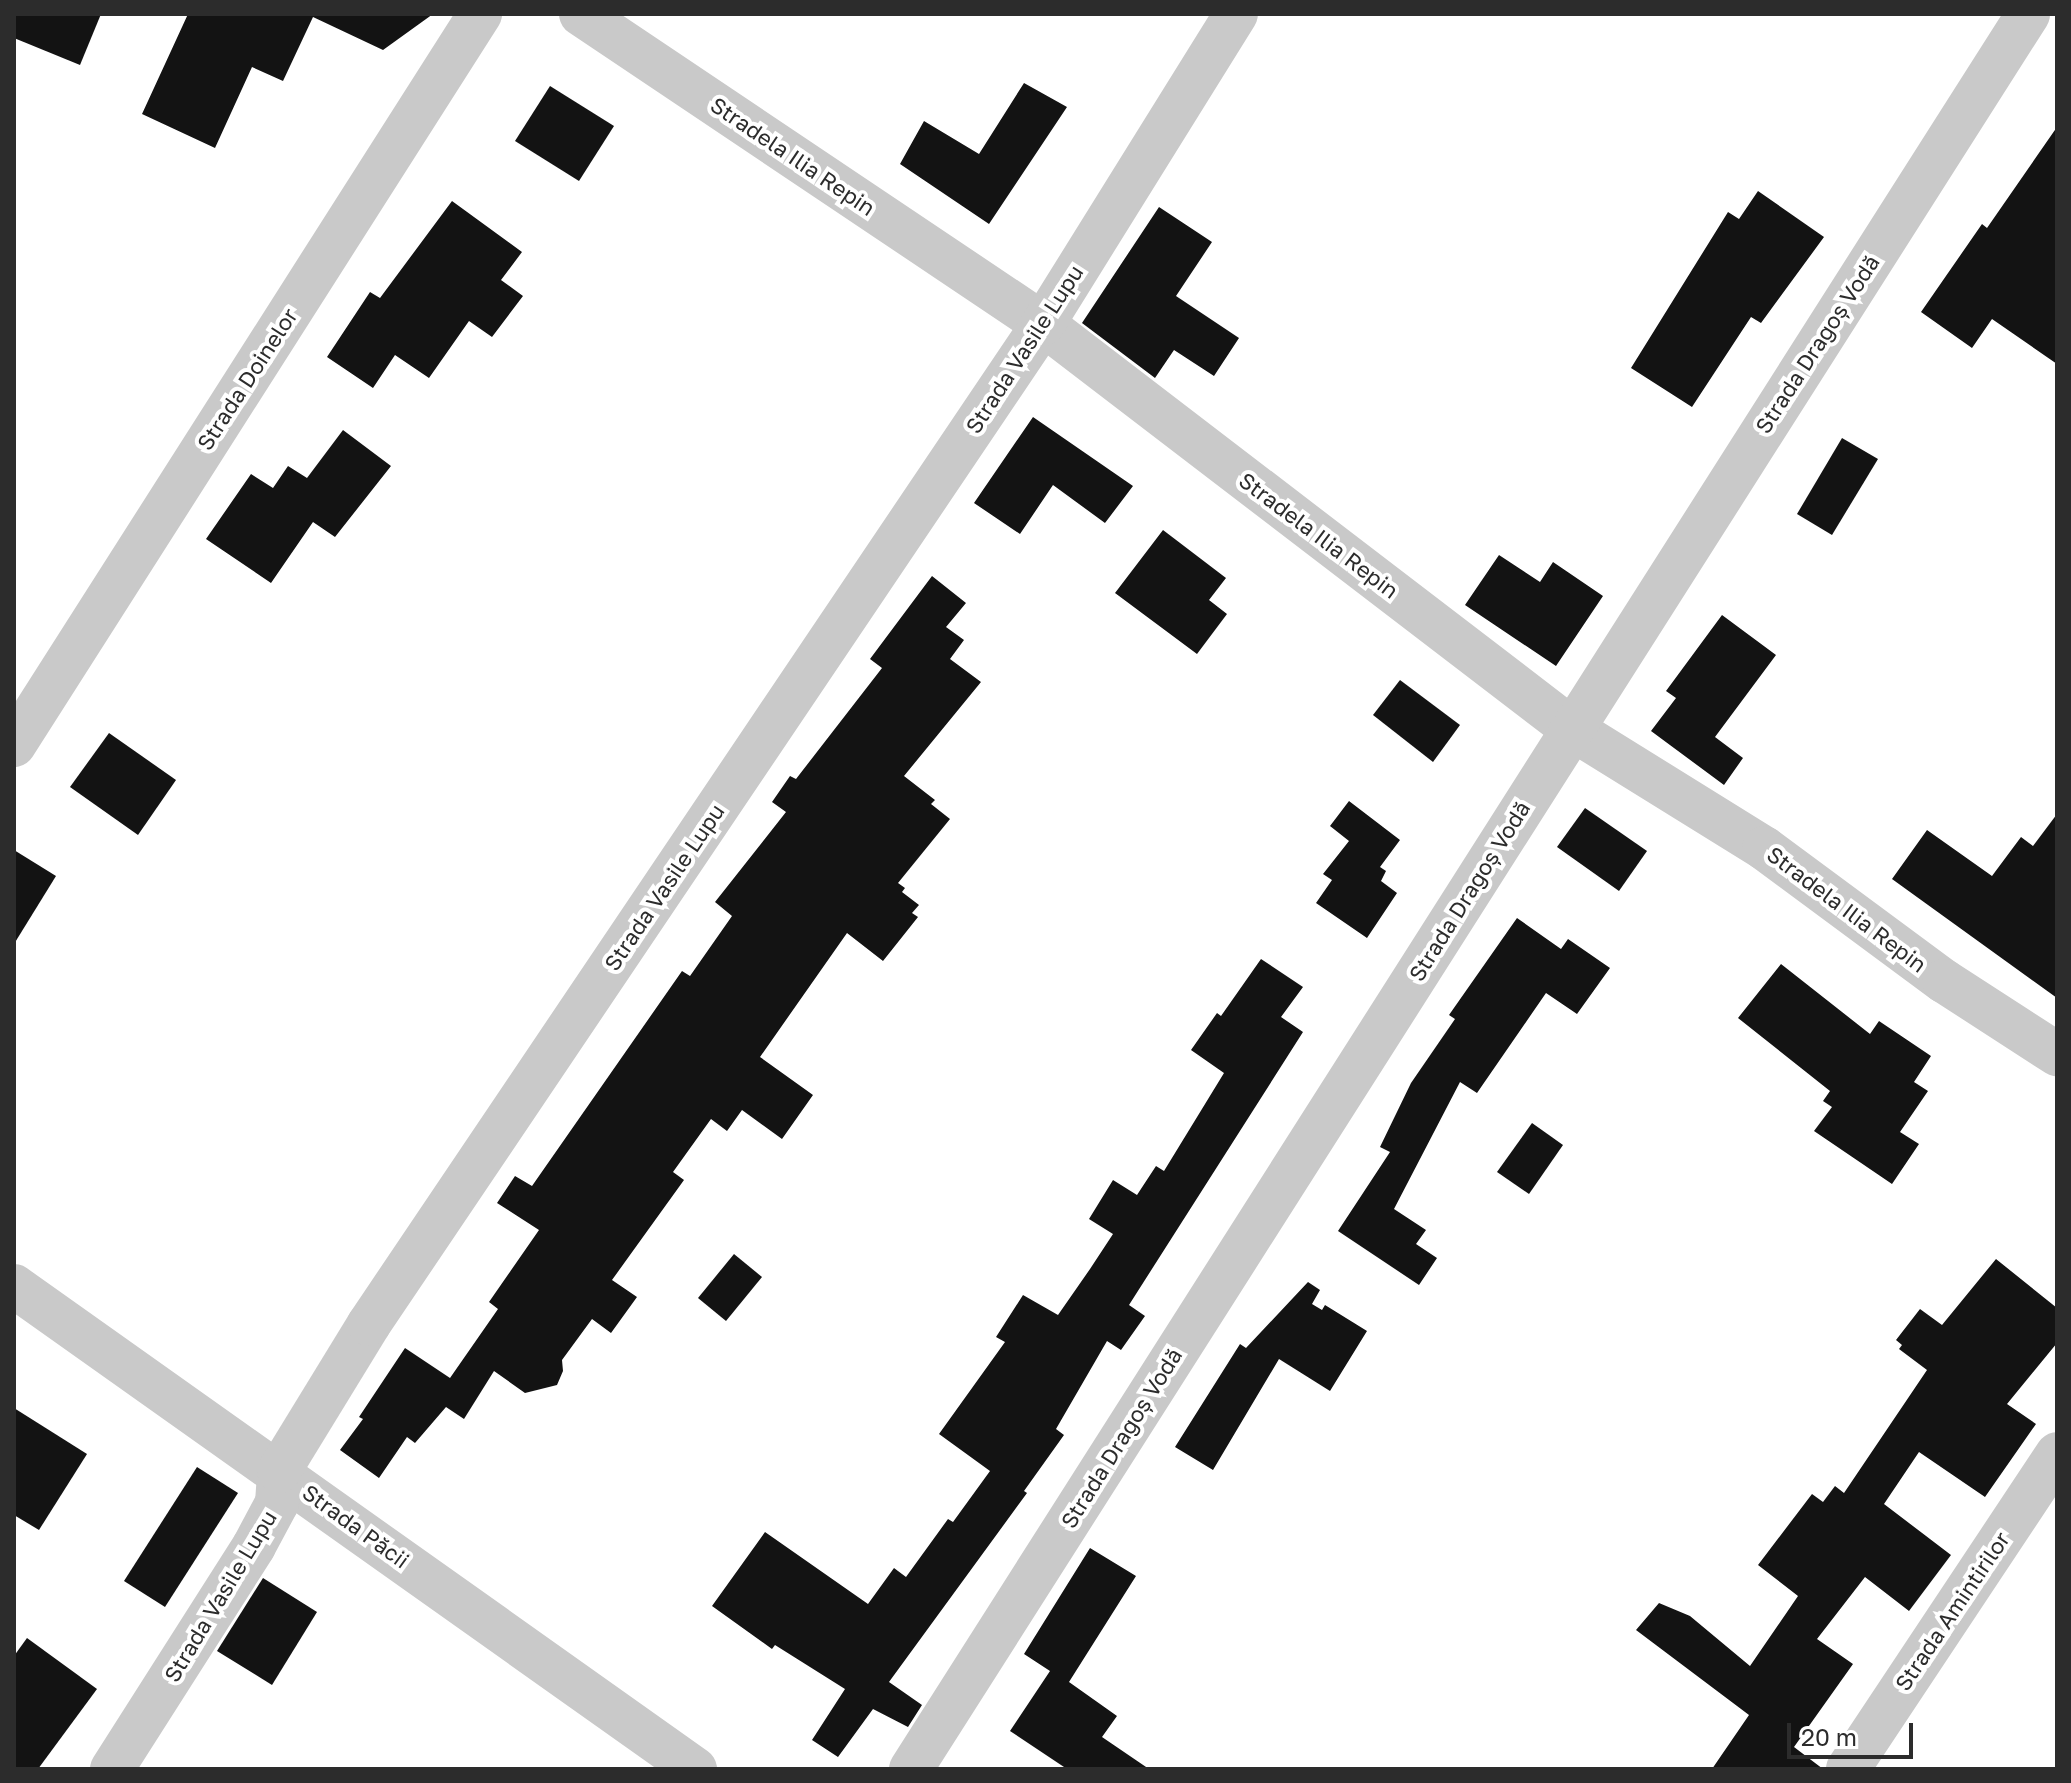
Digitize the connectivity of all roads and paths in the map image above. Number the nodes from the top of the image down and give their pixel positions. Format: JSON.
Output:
{"nodes":[{"id":1,"x":480,"y":14,"type":"edge"},
{"id":2,"x":581,"y":14,"type":"edge"},
{"id":3,"x":1236,"y":14,"type":"edge"},
{"id":4,"x":2028,"y":14,"type":"edge"},
{"id":5,"x":1043,"y":324,"type":"junction"},
{"id":6,"x":1572,"y":729,"type":"junction"},
{"id":7,"x":14,"y":745,"type":"edge"},
{"id":8,"x":2057,"y":1054,"type":"edge"},
{"id":9,"x":14,"y":1286,"type":"edge"},
{"id":10,"x":2057,"y":1454,"type":"edge"},
{"id":11,"x":279,"y":1471,"type":"junction"},
{"id":12,"x":112,"y":1769,"type":"edge"},
{"id":13,"x":695,"y":1769,"type":"edge"},
{"id":14,"x":911,"y":1769,"type":"edge"},
{"id":15,"x":1848,"y":1769,"type":"edge"}],
"edges":[{"from":1,"to":7,"type":"street","name":"Strada Doinelor"},
{"from":2,"to":5,"type":"street","name":"Stradela Ilia Repin"},
{"from":3,"to":5,"type":"street","name":"Strada Vasile Lupu"},
{"from":4,"to":6,"type":"street","name":"Strada Dragoș Vodă"},
{"from":5,"to":6,"type":"street","name":"Stradela Ilia Repin"},
{"from":5,"to":11,"type":"street","name":"Strada Vasile Lupu"},
{"from":6,"to":8,"type":"street","name":"Stradela Ilia Repin"},
{"from":6,"to":14,"type":"street","name":"Strada Dragoș Vodă"},
{"from":9,"to":11,"type":"street","name":"Strada Păcii"},
{"from":10,"to":15,"type":"street","name":"Strada Amintirilor"},
{"from":11,"to":12,"type":"street","name":"Strada Vasile Lupu"},
{"from":11,"to":13,"type":"street","name":"Strada Păcii"}]}
